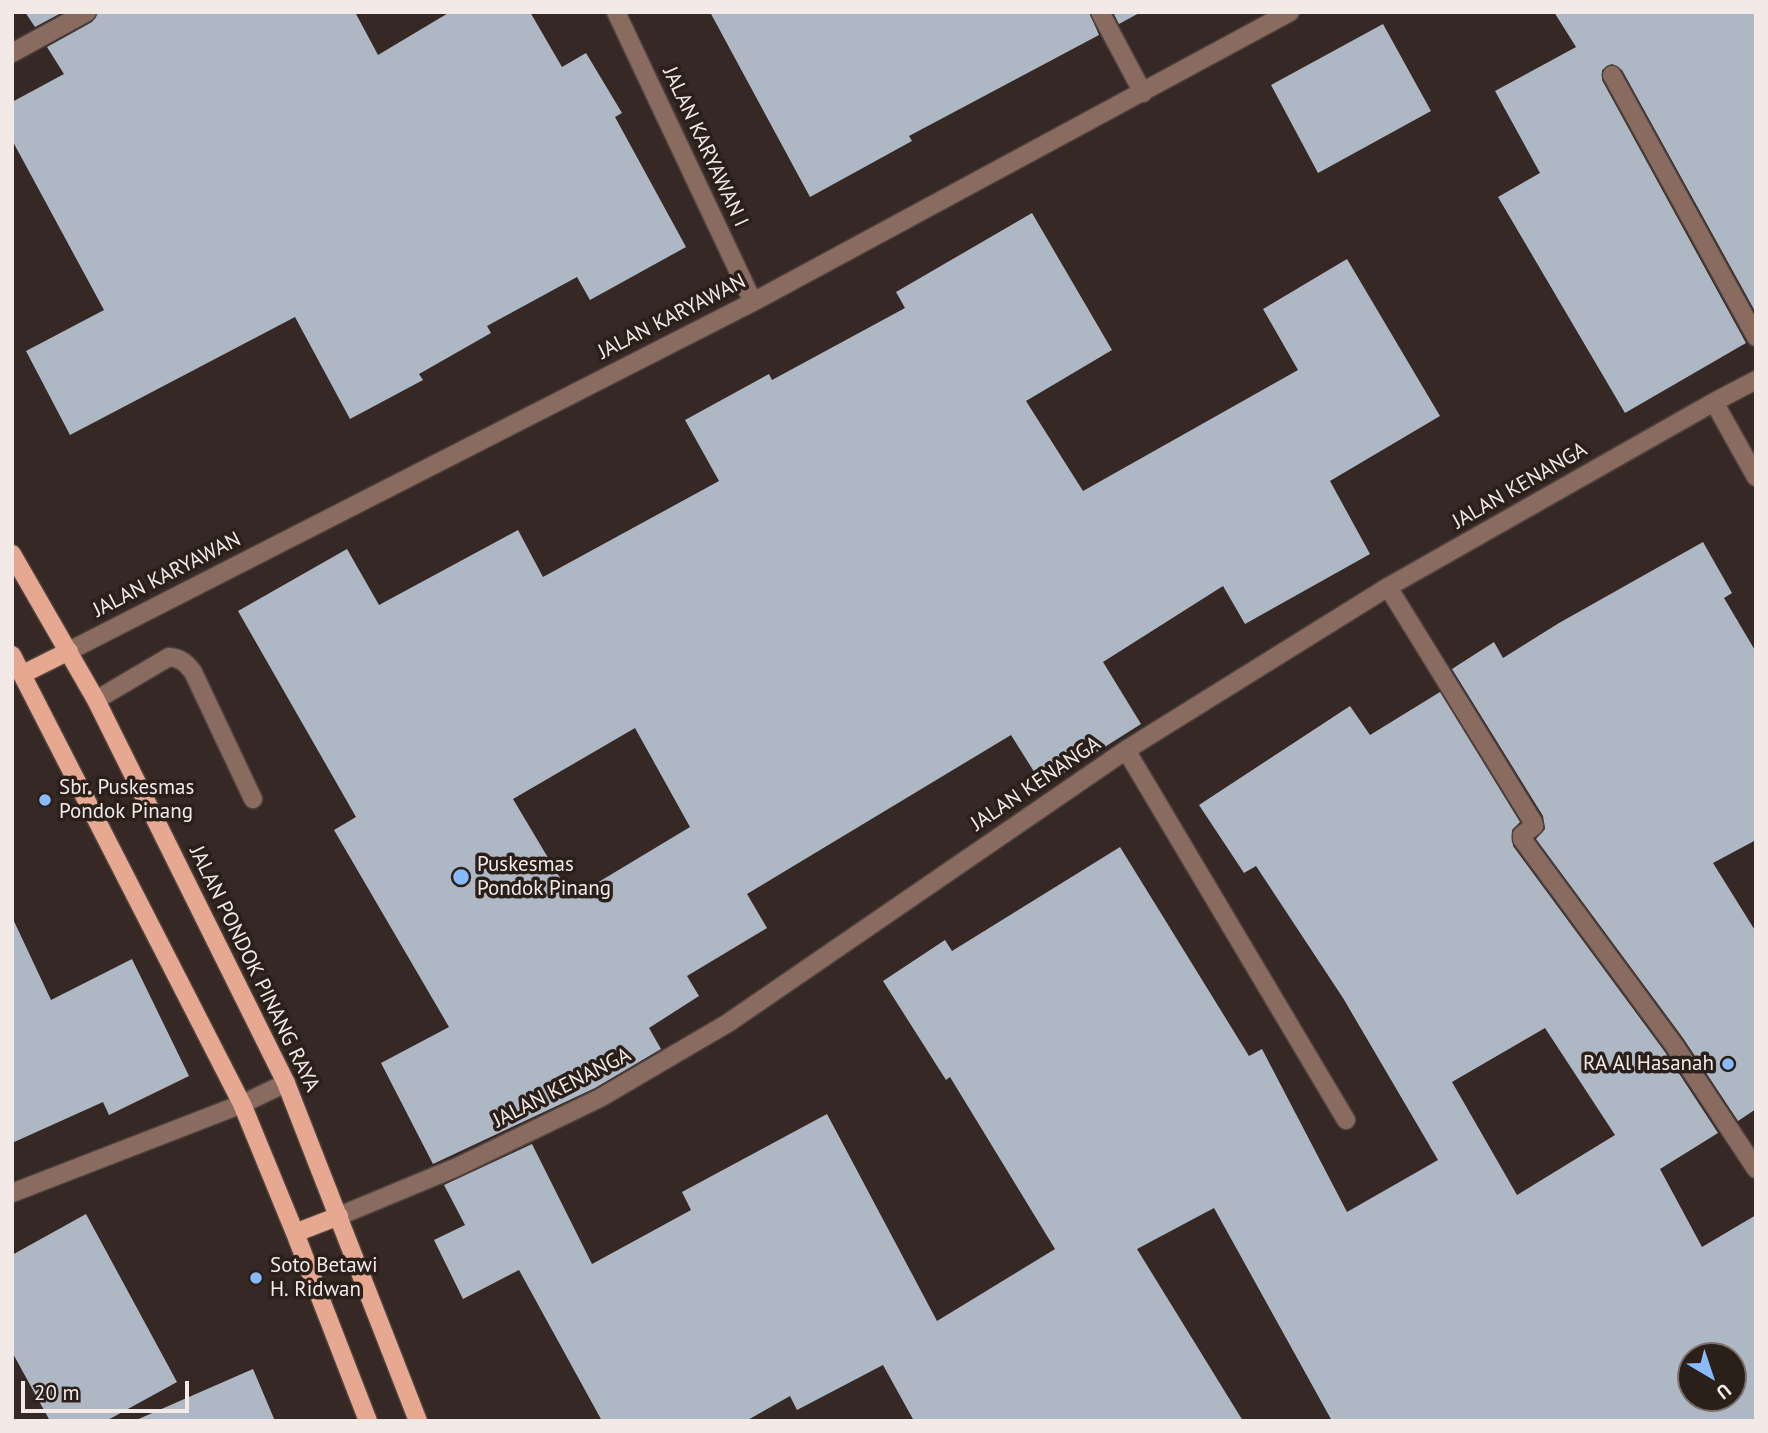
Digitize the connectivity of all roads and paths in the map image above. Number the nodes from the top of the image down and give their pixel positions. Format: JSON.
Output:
{"nodes":[{"id":1,"x":87,"y":12,"type":"edge"},
{"id":2,"x":616,"y":12,"type":"edge"},
{"id":3,"x":1100,"y":12,"type":"edge"},
{"id":4,"x":1290,"y":12,"type":"edge"},
{"id":5,"x":12,"y":53,"type":"edge"},
{"id":6,"x":1612,"y":75,"type":"dead end"},
{"id":7,"x":1143,"y":93,"type":"junction"},
{"id":8,"x":753,"y":302,"type":"junction"},
{"id":9,"x":1756,"y":337,"type":"edge"},
{"id":10,"x":1756,"y":380,"type":"edge"},
{"id":11,"x":1714,"y":402,"type":"junction"},
{"id":12,"x":1756,"y":477,"type":"edge"},
{"id":13,"x":12,"y":554,"type":"edge"},
{"id":14,"x":1388,"y":587,"type":"junction"},
{"id":15,"x":69,"y":651,"type":"junction"},
{"id":16,"x":12,"y":655,"type":"edge"},
{"id":17,"x":23,"y":674,"type":"junction"},
{"id":18,"x":96,"y":700,"type":"junction"},
{"id":19,"x":1126,"y":750,"type":"junction"},
{"id":20,"x":253,"y":799,"type":"dead end"},
{"id":21,"x":286,"y":1083,"type":"junction"},
{"id":22,"x":242,"y":1104,"type":"junction"},
{"id":23,"x":1346,"y":1120,"type":"dead end"},
{"id":24,"x":1756,"y":1168,"type":"edge"},
{"id":25,"x":12,"y":1193,"type":"edge"},
{"id":26,"x":339,"y":1216,"type":"junction"},
{"id":27,"x":295,"y":1233,"type":"junction"},
{"id":28,"x":368,"y":1421,"type":"edge"},
{"id":29,"x":418,"y":1421,"type":"edge"}],
"edges":[{"from":1,"to":5,"type":"street"},
{"from":2,"to":8,"type":"street","name":"JALAN KARYAWAN I"},
{"from":3,"to":7,"type":"street"},
{"from":4,"to":7,"type":"street","name":"JALAN KARYAWAN"},
{"from":6,"to":9,"type":"street"},
{"from":7,"to":8,"type":"street","name":"JALAN KARYAWAN"},
{"from":8,"to":15,"type":"street","name":"JALAN KARYAWAN"},
{"from":10,"to":11,"type":"street","name":"JALAN KENANGA"},
{"from":11,"to":12,"type":"street"},
{"from":11,"to":14,"type":"street","name":"JALAN KENANGA"},
{"from":13,"to":15,"type":"main road","name":"JALAN PONDOK PINANG RAYA"},
{"from":14,"to":19,"type":"street","name":"JALAN KENANGA"},
{"from":14,"to":24,"type":"street"},
{"from":15,"to":17,"type":"main road"},
{"from":15,"to":18,"type":"main road","name":"JALAN PONDOK PINANG RAYA"},
{"from":16,"to":17,"type":"main road"},
{"from":17,"to":22,"type":"main road"},
{"from":18,"to":20,"type":"street"},
{"from":18,"to":21,"type":"main road","name":"JALAN PONDOK PINANG RAYA"},
{"from":19,"to":23,"type":"street"},
{"from":19,"to":26,"type":"street","name":"JALAN KENANGA"},
{"from":21,"to":22,"type":"street"},
{"from":21,"to":26,"type":"main road","name":"JALAN PONDOK PINANG RAYA"},
{"from":22,"to":25,"type":"street"},
{"from":22,"to":27,"type":"main road"},
{"from":26,"to":27,"type":"main road"},
{"from":26,"to":29,"type":"main road","name":"JALAN PONDOK PINANG RAYA"},
{"from":27,"to":28,"type":"main road"}]}
